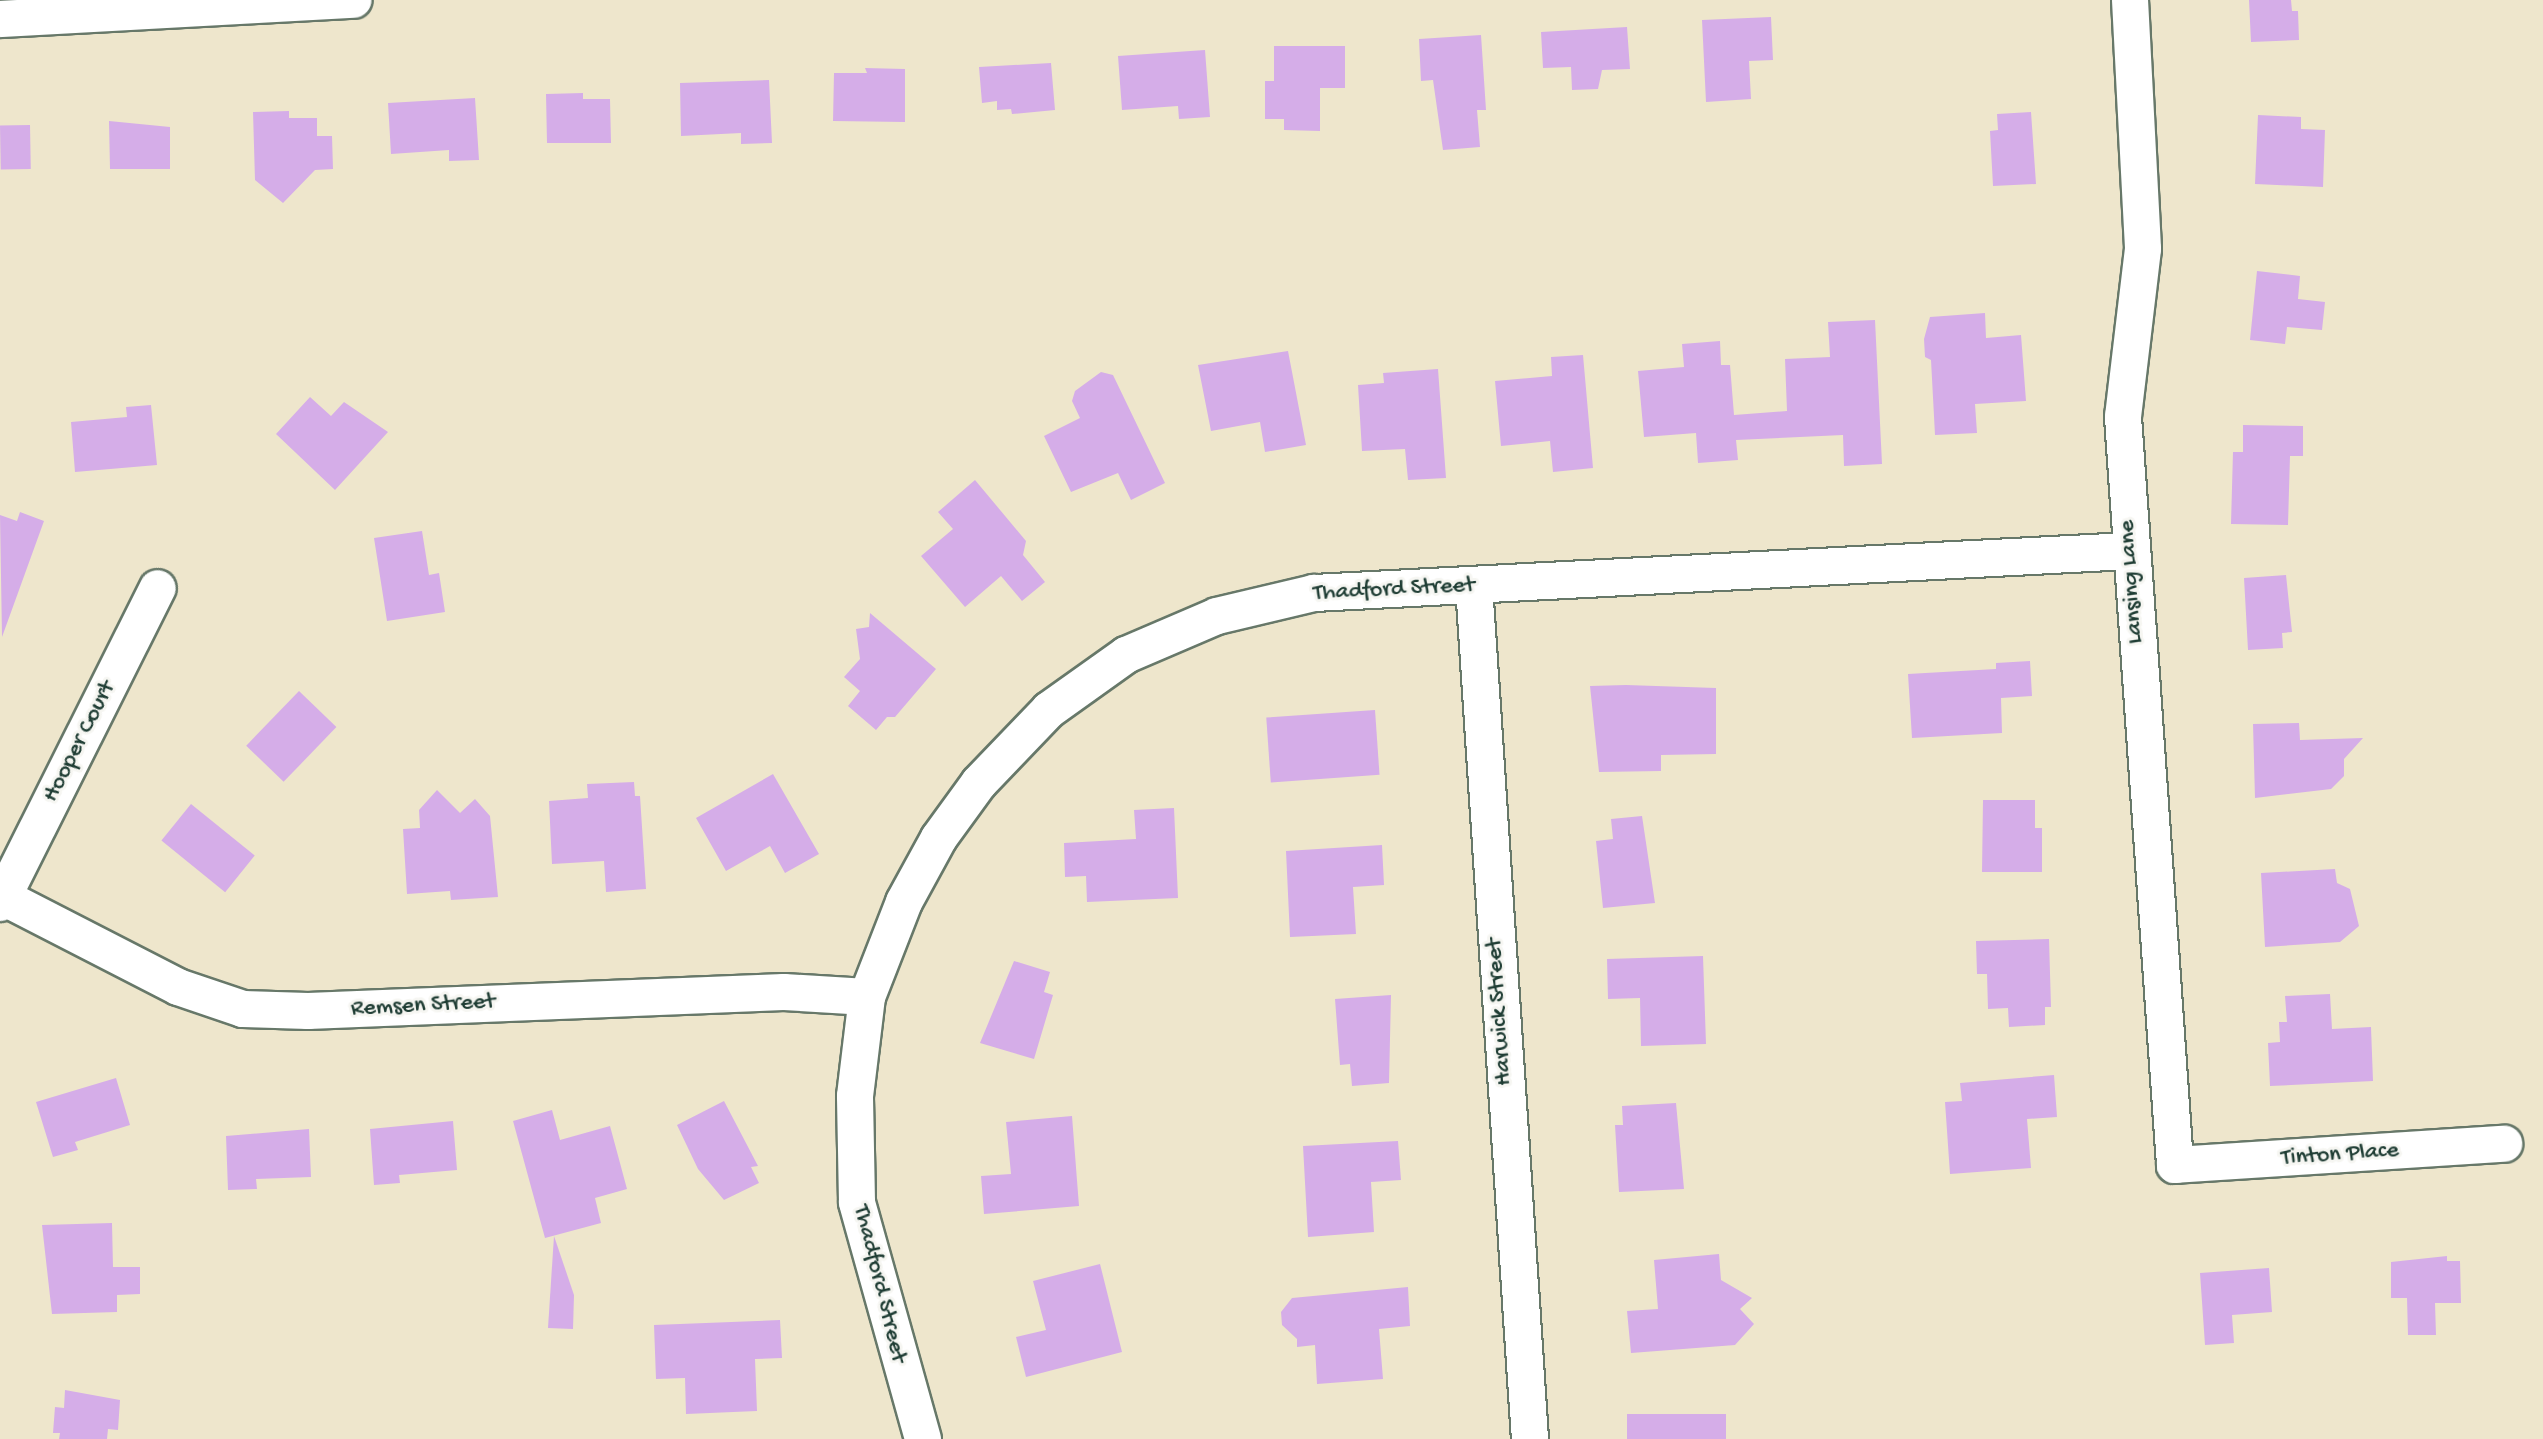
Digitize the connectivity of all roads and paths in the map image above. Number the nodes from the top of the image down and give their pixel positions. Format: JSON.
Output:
{"nodes":[{"id":1,"x":353,"y":0,"type":"edge"},
{"id":2,"x":2130,"y":0,"type":"edge"},
{"id":3,"x":0,"y":19,"type":"edge"},
{"id":4,"x":2129,"y":551,"type":"junction"},
{"id":5,"x":1474,"y":585,"type":"junction"},
{"id":6,"x":158,"y":588,"type":"dead end"},
{"id":7,"x":2,"y":900,"type":"edge"},
{"id":8,"x":867,"y":997,"type":"junction"},
{"id":9,"x":2504,"y":1144,"type":"dead end"},
{"id":10,"x":2175,"y":1165,"type":"joint"},
{"id":11,"x":923,"y":1439,"type":"edge"},
{"id":12,"x":1530,"y":1439,"type":"edge"}],
"edges":[{"from":1,"to":3,"type":"street"},
{"from":2,"to":4,"type":"street","name":"Lansing Lane"},
{"from":4,"to":5,"type":"street","name":"Thadford Street"},
{"from":4,"to":10,"type":"street","name":"Lansing Lane"},
{"from":5,"to":8,"type":"street","name":"Thadford Street"},
{"from":5,"to":12,"type":"street","name":"Harwick Street"},
{"from":6,"to":7,"type":"street","name":"Hooper Court"},
{"from":7,"to":8,"type":"street","name":"Remsen Street"},
{"from":8,"to":11,"type":"street","name":"Thadford Street"},
{"from":9,"to":10,"type":"street","name":"Tinton Place"}]}
